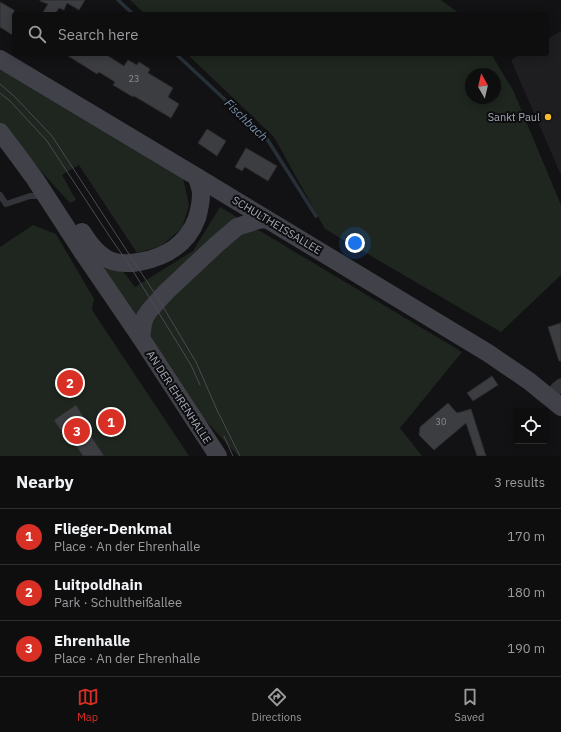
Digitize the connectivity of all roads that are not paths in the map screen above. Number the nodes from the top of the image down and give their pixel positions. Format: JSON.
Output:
{"nodes":[{"id":1,"x":0,"y":59,"type":"edge"},
{"id":2,"x":0,"y":132,"type":"edge"},
{"id":3,"x":197,"y":176,"type":"junction"},
{"id":4,"x":0,"y":195,"type":"edge"},
{"id":5,"x":46,"y":196,"type":"junction"},
{"id":6,"x":57,"y":212,"type":"junction"},
{"id":7,"x":266,"y":219,"type":"junction"},
{"id":8,"x":141,"y":338,"type":"junction"},
{"id":9,"x":557,"y":397,"type":"edge"},
{"id":10,"x":218,"y":456,"type":"edge"}],
"edges":[{"from":1,"to":3,"type":"main road","name":"SCHULTHEISSALLEE"},
{"from":2,"to":5,"type":"main road"},
{"from":3,"to":6,"type":"main road"},
{"from":3,"to":7,"type":"main road","name":"SCHULTHEISSALLEE"},
{"from":4,"to":5,"type":"lane"},
{"from":5,"to":6,"type":"main road"},
{"from":6,"to":8,"type":"main road"},
{"from":7,"to":8,"type":"main road"},
{"from":7,"to":9,"type":"main road","name":"SCHULTHEISSALLEE"},
{"from":8,"to":10,"type":"main road","name":"AN DER EHRENHALLE"}]}
